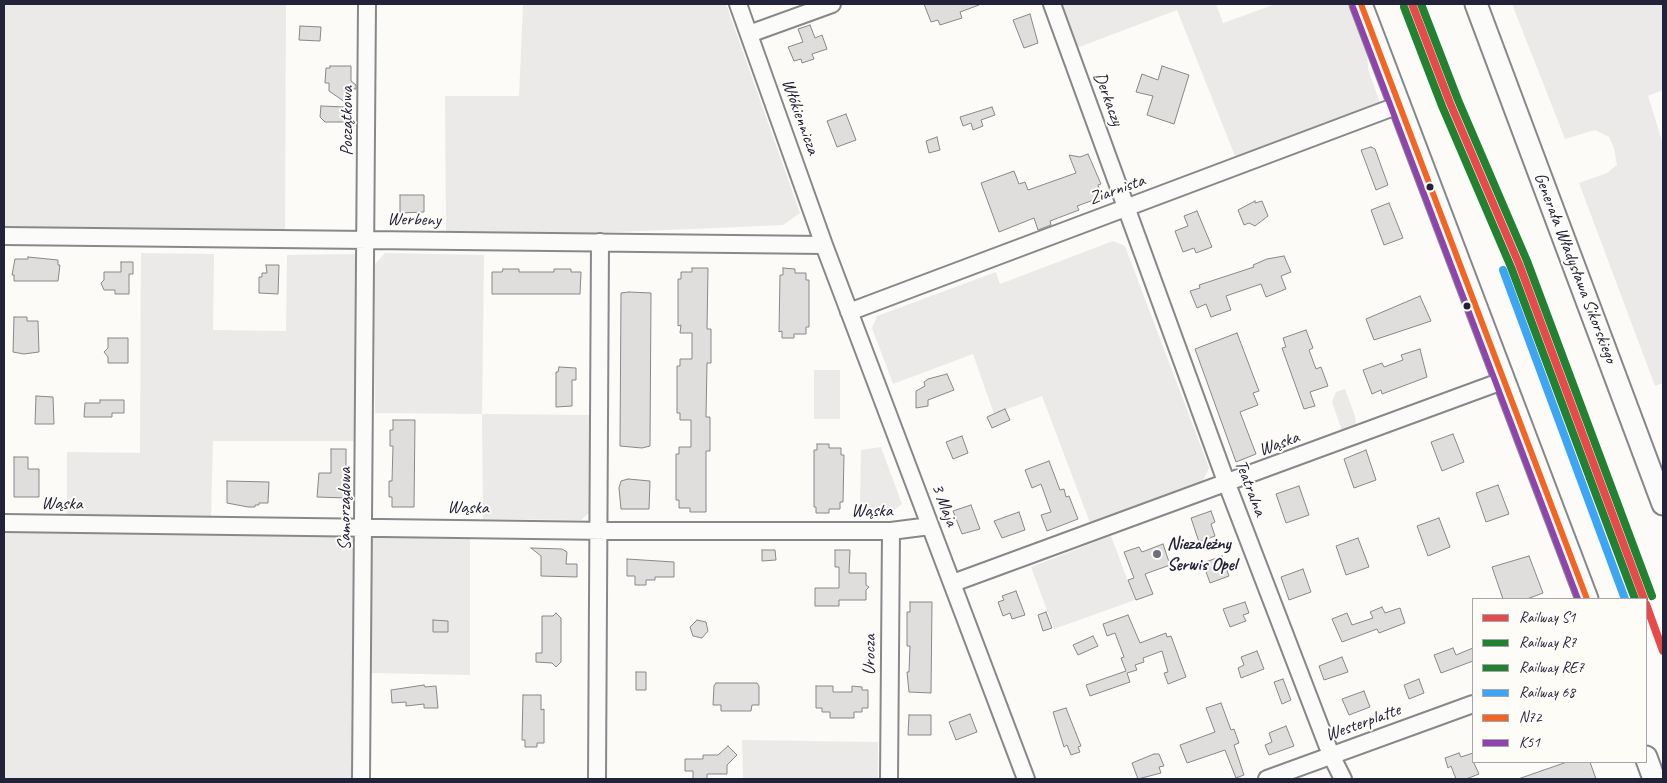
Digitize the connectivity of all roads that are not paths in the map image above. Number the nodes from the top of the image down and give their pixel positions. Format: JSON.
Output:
{"nodes":[{"id":1,"x":367,"y":4,"type":"edge"},
{"id":2,"x":738,"y":4,"type":"edge"},
{"id":3,"x":832,"y":4,"type":"edge"},
{"id":4,"x":1052,"y":4,"type":"edge"},
{"id":5,"x":1361,"y":4,"type":"edge"},
{"id":6,"x":1476,"y":4,"type":"edge"},
{"id":7,"x":749,"y":34,"type":"junction"},
{"id":8,"x":1399,"y":105,"type":"junction"},
{"id":9,"x":1127,"y":208,"type":"junction"},
{"id":10,"x":4,"y":236,"type":"edge"},
{"id":11,"x":366,"y":239,"type":"junction"},
{"id":12,"x":600,"y":242,"type":"junction"},
{"id":13,"x":824,"y":245,"type":"junction"},
{"id":14,"x":849,"y":312,"type":"junction"},
{"id":15,"x":1505,"y":380,"type":"junction"},
{"id":16,"x":1226,"y":484,"type":"junction"},
{"id":17,"x":1663,"y":504,"type":"edge"},
{"id":18,"x":4,"y":523,"type":"edge"},
{"id":19,"x":930,"y":526,"type":"junction"},
{"id":20,"x":364,"y":527,"type":"junction"},
{"id":21,"x":600,"y":530,"type":"junction"},
{"id":22,"x":891,"y":531,"type":"junction"},
{"id":23,"x":953,"y":583,"type":"junction"},
{"id":24,"x":1587,"y":598,"type":"edge"},
{"id":25,"x":1472,"y":704,"type":"edge"},
{"id":26,"x":1331,"y":755,"type":"junction"},
{"id":27,"x":1647,"y":760,"type":"edge"},
{"id":28,"x":362,"y":779,"type":"edge"},
{"id":29,"x":597,"y":779,"type":"edge"},
{"id":30,"x":889,"y":779,"type":"edge"},
{"id":31,"x":1026,"y":779,"type":"edge"},
{"id":32,"x":1267,"y":779,"type":"edge"},
{"id":33,"x":1343,"y":779,"type":"edge"},
{"id":34,"x":1654,"y":779,"type":"edge"}],
"edges":[{"from":1,"to":11,"type":"street","name":"Początkowa"},
{"from":2,"to":7,"type":"street","name":"Włókiennicza"},
{"from":3,"to":7,"type":"street"},
{"from":4,"to":9,"type":"street","name":"Derkaczy"},
{"from":5,"to":8,"type":"main road"},
{"from":6,"to":17,"type":"main road","name":"Generała Władysława Sikorskiego"},
{"from":7,"to":13,"type":"street","name":"Włókiennicza"},
{"from":8,"to":9,"type":"street","name":"Ziarnista"},
{"from":8,"to":15,"type":"main road"},
{"from":9,"to":14,"type":"street","name":"Ziarnista"},
{"from":9,"to":16,"type":"street","name":"Teatralna"},
{"from":10,"to":11,"type":"street","name":"Werbeny"},
{"from":11,"to":12,"type":"street","name":"Werbeny"},
{"from":11,"to":20,"type":"street","name":"Samorządowa"},
{"from":12,"to":13,"type":"street","name":"Werbeny"},
{"from":12,"to":21,"type":"street"},
{"from":13,"to":14,"type":"street","name":"3 Maja"},
{"from":14,"to":19,"type":"street","name":"3 Maja"},
{"from":15,"to":16,"type":"street","name":"Wąska"},
{"from":15,"to":24,"type":"main road"},
{"from":16,"to":23,"type":"street","name":"Wąska"},
{"from":16,"to":26,"type":"street","name":"Teatralna"},
{"from":18,"to":20,"type":"street","name":"Wąska"},
{"from":19,"to":22,"type":"street","name":"Wąska"},
{"from":19,"to":23,"type":"street","name":"3 Maja"},
{"from":20,"to":21,"type":"street","name":"Wąska"},
{"from":20,"to":28,"type":"street","name":"Samorządowa"},
{"from":21,"to":22,"type":"street","name":"Wąska"},
{"from":21,"to":29,"type":"street"},
{"from":22,"to":30,"type":"street","name":"Urocza"},
{"from":23,"to":31,"type":"street","name":"3 Maja"},
{"from":25,"to":26,"type":"street","name":"Westerplatte"},
{"from":26,"to":32,"type":"street","name":"Westerplatte"},
{"from":26,"to":33,"type":"street","name":"Teatralna"},
{"from":27,"to":34,"type":"main road"}]}
